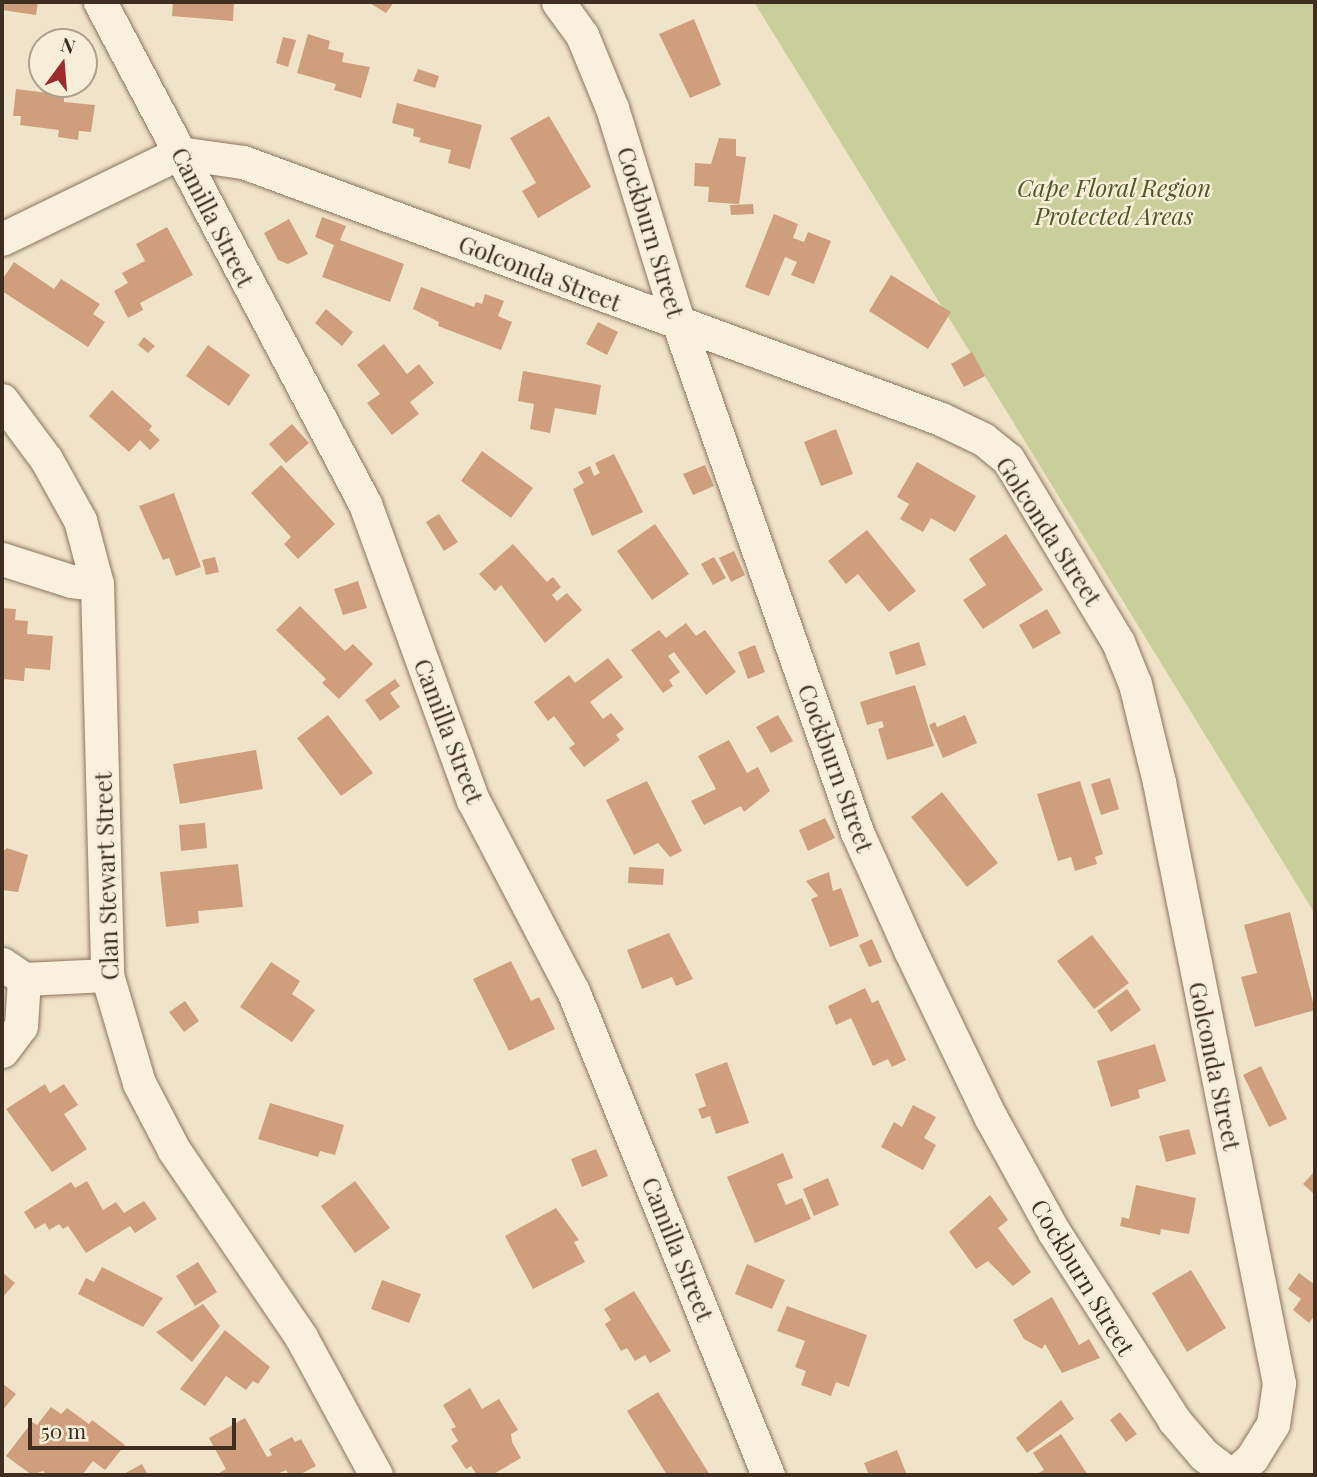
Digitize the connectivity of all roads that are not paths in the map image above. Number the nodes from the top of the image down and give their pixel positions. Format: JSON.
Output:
{"nodes":[{"id":1,"x":100,"y":2,"type":"edge"},
{"id":2,"x":558,"y":2,"type":"edge"},
{"id":3,"x":179,"y":153,"type":"junction"},
{"id":4,"x":2,"y":239,"type":"edge"},
{"id":5,"x":679,"y":325,"type":"junction"},
{"id":6,"x":2,"y":400,"type":"edge"},
{"id":7,"x":2,"y":559,"type":"edge"},
{"id":8,"x":97,"y":584,"type":"junction"},
{"id":9,"x":13,"y":971,"type":"edge"},
{"id":10,"x":107,"y":975,"type":"junction"},
{"id":11,"x":2,"y":1051,"type":"edge"},
{"id":12,"x":376,"y":1475,"type":"edge"},
{"id":13,"x":768,"y":1475,"type":"edge"},
{"id":14,"x":1232,"y":1475,"type":"edge"}],
"edges":[{"from":1,"to":3,"type":"street","name":"Camilla Street"},
{"from":2,"to":5,"type":"street","name":"Cockburn Street"},
{"from":3,"to":4,"type":"street"},
{"from":3,"to":5,"type":"street","name":"Golconda Street"},
{"from":3,"to":13,"type":"street","name":"Camilla Street"},
{"from":5,"to":14,"type":"street","name":"Cockburn Street"},
{"from":5,"to":14,"type":"street","name":"Golconda Street"},
{"from":6,"to":8,"type":"street","name":"Clan Stewart Street"},
{"from":7,"to":8,"type":"street"},
{"from":8,"to":10,"type":"street","name":"Clan Stewart Street"},
{"from":9,"to":10,"type":"street"},
{"from":9,"to":11,"type":"street"},
{"from":10,"to":12,"type":"street","name":"Clan Stewart Street"}]}
